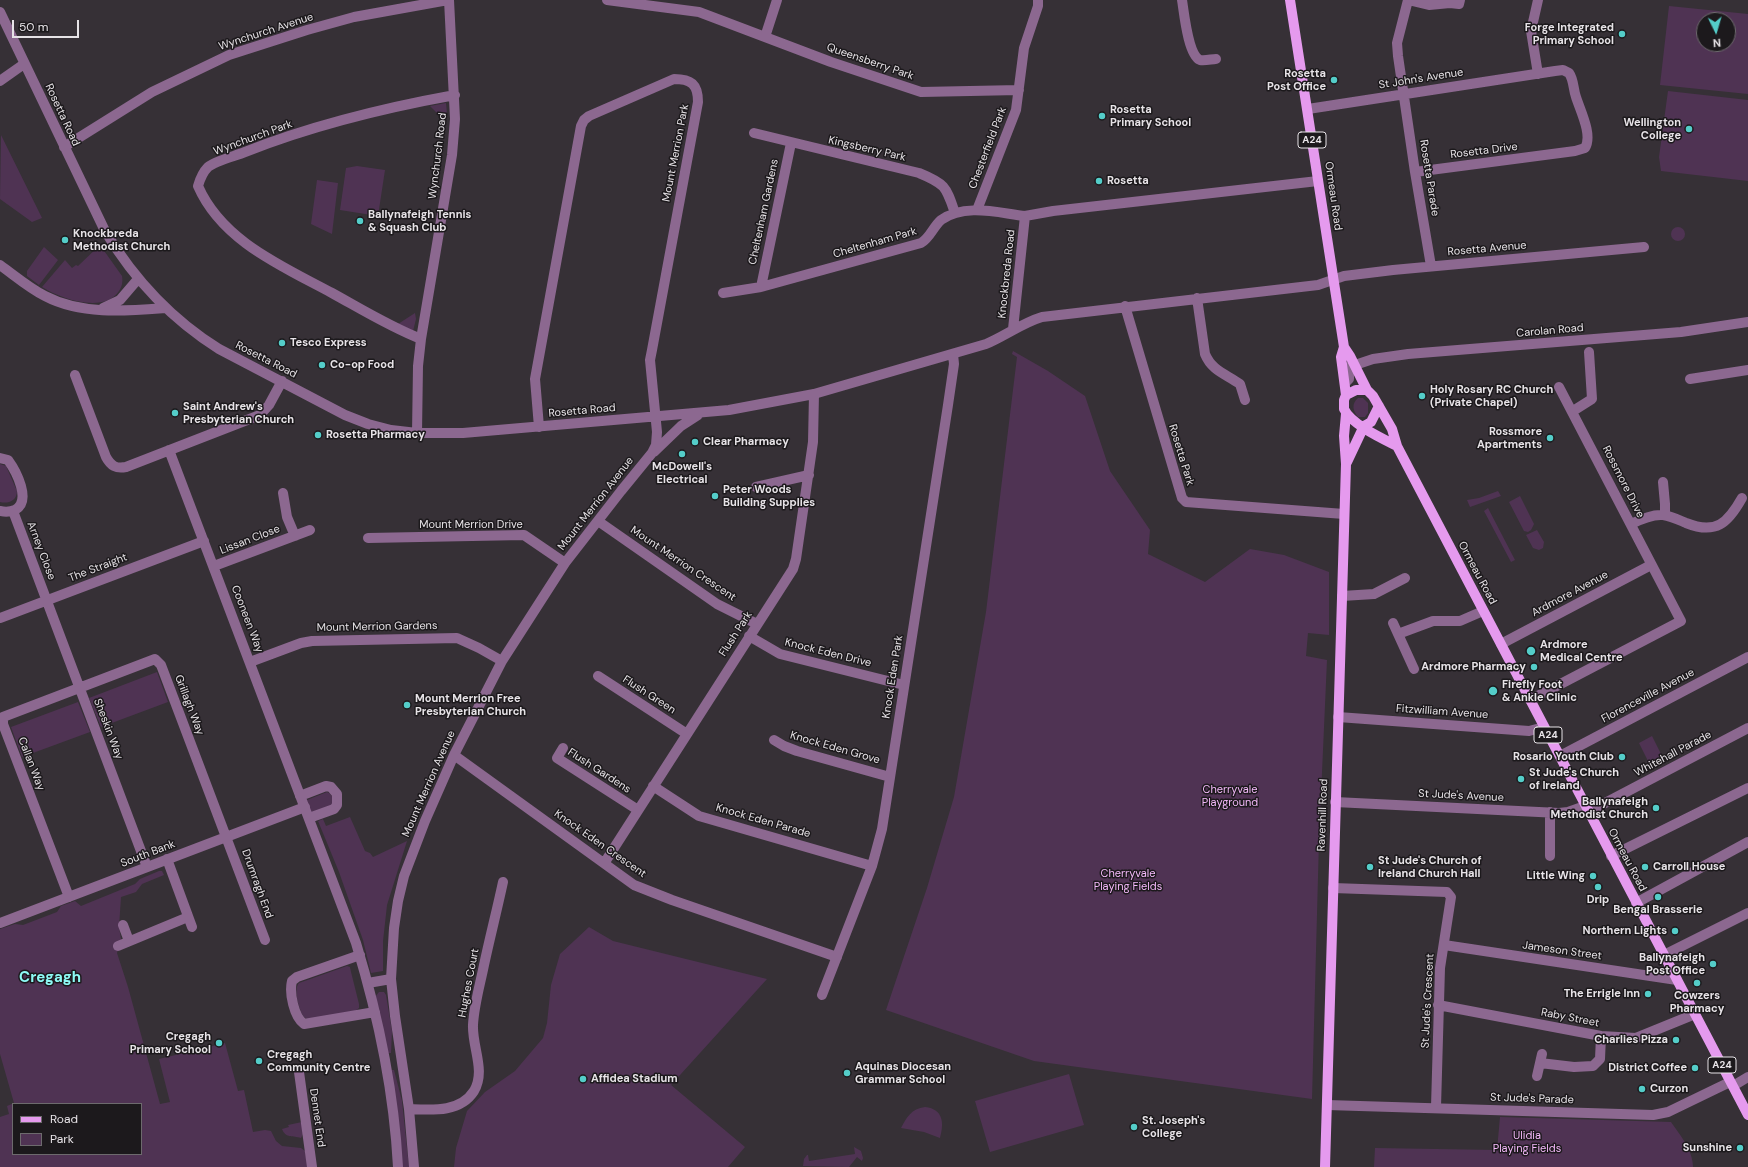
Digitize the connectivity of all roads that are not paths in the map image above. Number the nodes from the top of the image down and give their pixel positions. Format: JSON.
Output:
{"nodes":[{"id":1,"x":448,"y":0,"type":"edge"},
{"id":2,"x":606,"y":0,"type":"edge"},
{"id":3,"x":777,"y":0,"type":"edge"},
{"id":4,"x":1038,"y":0,"type":"edge"},
{"id":5,"x":1182,"y":0,"type":"edge"},
{"id":6,"x":1290,"y":0,"type":"edge"},
{"id":7,"x":1408,"y":0,"type":"edge"},
{"id":8,"x":1460,"y":0,"type":"edge"},
{"id":9,"x":1538,"y":0,"type":"edge"},
{"id":10,"x":0,"y":12,"type":"edge"},
{"id":11,"x":765,"y":37,"type":"junction"},
{"id":12,"x":1216,"y":59,"type":"dead end"},
{"id":13,"x":24,"y":64,"type":"junction"},
{"id":14,"x":1538,"y":74,"type":"junction"},
{"id":15,"x":0,"y":81,"type":"edge"},
{"id":16,"x":1019,"y":90,"type":"junction"},
{"id":17,"x":1404,"y":94,"type":"junction"},
{"id":18,"x":455,"y":95,"type":"junction"},
{"id":19,"x":1308,"y":109,"type":"junction"},
{"id":20,"x":754,"y":133,"type":"dead end"},
{"id":21,"x":791,"y":142,"type":"junction"},
{"id":22,"x":64,"y":147,"type":"junction"},
{"id":23,"x":1557,"y":153,"type":"joint"},
{"id":24,"x":1415,"y":172,"type":"junction"},
{"id":25,"x":1318,"y":181,"type":"junction"},
{"id":26,"x":977,"y":210,"type":"junction"},
{"id":27,"x":955,"y":213,"type":"junction"},
{"id":28,"x":1025,"y":216,"type":"junction"},
{"id":29,"x":1644,"y":247,"type":"dead end"},
{"id":30,"x":0,"y":265,"type":"edge"},
{"id":31,"x":1431,"y":266,"type":"junction"},
{"id":32,"x":138,"y":279,"type":"junction"},
{"id":33,"x":1333,"y":280,"type":"junction"},
{"id":34,"x":761,"y":287,"type":"junction"},
{"id":35,"x":128,"y":293,"type":"junction"},
{"id":36,"x":723,"y":293,"type":"dead end"},
{"id":37,"x":1198,"y":298,"type":"junction"},
{"id":38,"x":1125,"y":306,"type":"junction"},
{"id":39,"x":165,"y":308,"type":"junction"},
{"id":40,"x":99,"y":309,"type":"junction"},
{"id":41,"x":137,"y":310,"type":"junction"},
{"id":42,"x":1748,"y":322,"type":"edge"},
{"id":43,"x":1014,"y":329,"type":"junction"},
{"id":44,"x":422,"y":339,"type":"junction"},
{"id":45,"x":1344,"y":347,"type":"junction"},
{"id":46,"x":1589,"y":352,"type":"dead end"},
{"id":47,"x":953,"y":354,"type":"junction"},
{"id":48,"x":1354,"y":365,"type":"junction"},
{"id":49,"x":1748,"y":370,"type":"edge"},
{"id":50,"x":75,"y":375,"type":"dead end"},
{"id":51,"x":1690,"y":379,"type":"dead end"},
{"id":52,"x":282,"y":381,"type":"junction"},
{"id":53,"x":1345,"y":383,"type":"junction"},
{"id":54,"x":1559,"y":387,"type":"dead end"},
{"id":55,"x":1367,"y":390,"type":"junction"},
{"id":56,"x":814,"y":394,"type":"junction"},
{"id":57,"x":1346,"y":395,"type":"junction"},
{"id":58,"x":1245,"y":400,"type":"dead end"},
{"id":59,"x":1379,"y":406,"type":"junction"},
{"id":60,"x":1573,"y":411,"type":"junction"},
{"id":61,"x":702,"y":414,"type":"junction"},
{"id":62,"x":1346,"y":414,"type":"junction"},
{"id":63,"x":656,"y":417,"type":"junction"},
{"id":64,"x":1364,"y":426,"type":"junction"},
{"id":65,"x":539,"y":427,"type":"junction"},
{"id":66,"x":417,"y":433,"type":"junction"},
{"id":67,"x":1396,"y":446,"type":"junction"},
{"id":68,"x":169,"y":450,"type":"junction"},
{"id":69,"x":652,"y":454,"type":"junction"},
{"id":70,"x":0,"y":458,"type":"edge"},
{"id":71,"x":1346,"y":464,"type":"junction"},
{"id":72,"x":809,"y":475,"type":"junction"},
{"id":73,"x":1663,"y":482,"type":"dead end"},
{"id":74,"x":756,"y":487,"type":"dead end"},
{"id":75,"x":283,"y":493,"type":"dead end"},
{"id":76,"x":1742,"y":498,"type":"dead end"},
{"id":77,"x":0,"y":511,"type":"edge"},
{"id":78,"x":13,"y":511,"type":"junction"},
{"id":79,"x":1344,"y":514,"type":"junction"},
{"id":80,"x":1665,"y":515,"type":"junction"},
{"id":81,"x":598,"y":520,"type":"junction"},
{"id":82,"x":1631,"y":524,"type":"junction"},
{"id":83,"x":310,"y":530,"type":"dead end"},
{"id":84,"x":295,"y":536,"type":"junction"},
{"id":85,"x":368,"y":538,"type":"dead end"},
{"id":86,"x":204,"y":541,"type":"junction"},
{"id":87,"x":565,"y":563,"type":"junction"},
{"id":88,"x":1651,"y":565,"type":"junction"},
{"id":89,"x":214,"y":566,"type":"junction"},
{"id":90,"x":1405,"y":578,"type":"dead end"},
{"id":91,"x":1342,"y":596,"type":"junction"},
{"id":92,"x":46,"y":600,"type":"junction"},
{"id":93,"x":1483,"y":611,"type":"junction"},
{"id":94,"x":0,"y":618,"type":"edge"},
{"id":95,"x":1393,"y":623,"type":"dead end"},
{"id":96,"x":757,"y":624,"type":"junction"},
{"id":97,"x":1398,"y":634,"type":"junction"},
{"id":98,"x":749,"y":636,"type":"junction"},
{"id":99,"x":1501,"y":644,"type":"junction"},
{"id":100,"x":1748,"y":657,"type":"edge"},
{"id":101,"x":502,"y":661,"type":"junction"},
{"id":102,"x":250,"y":662,"type":"junction"},
{"id":103,"x":1414,"y":669,"type":"dead end"},
{"id":104,"x":598,"y":676,"type":"dead end"},
{"id":105,"x":904,"y":685,"type":"junction"},
{"id":106,"x":79,"y":687,"type":"junction"},
{"id":107,"x":1530,"y":700,"type":"junction"},
{"id":108,"x":1338,"y":717,"type":"junction"},
{"id":109,"x":1544,"y":727,"type":"junction"},
{"id":110,"x":1748,"y":728,"type":"edge"},
{"id":111,"x":687,"y":734,"type":"junction"},
{"id":112,"x":774,"y":740,"type":"dead end"},
{"id":113,"x":563,"y":748,"type":"dead end"},
{"id":114,"x":454,"y":755,"type":"junction"},
{"id":115,"x":1560,"y":756,"type":"junction"},
{"id":116,"x":890,"y":777,"type":"junction"},
{"id":117,"x":653,"y":786,"type":"junction"},
{"id":118,"x":1748,"y":788,"type":"edge"},
{"id":119,"x":300,"y":796,"type":"junction"},
{"id":120,"x":1335,"y":802,"type":"junction"},
{"id":121,"x":305,"y":807,"type":"junction"},
{"id":122,"x":1587,"y":809,"type":"junction"},
{"id":123,"x":638,"y":810,"type":"junction"},
{"id":124,"x":1550,"y":812,"type":"junction"},
{"id":125,"x":309,"y":818,"type":"junction"},
{"id":126,"x":226,"y":836,"type":"junction"},
{"id":127,"x":1748,"y":842,"type":"edge"},
{"id":128,"x":1550,"y":856,"type":"dead end"},
{"id":129,"x":1611,"y":856,"type":"junction"},
{"id":130,"x":167,"y":859,"type":"junction"},
{"id":131,"x":605,"y":862,"type":"junction"},
{"id":132,"x":872,"y":866,"type":"junction"},
{"id":133,"x":147,"y":867,"type":"junction"},
{"id":134,"x":503,"y":882,"type":"dead end"},
{"id":135,"x":1332,"y":888,"type":"junction"},
{"id":136,"x":69,"y":896,"type":"junction"},
{"id":137,"x":1636,"y":903,"type":"junction"},
{"id":138,"x":1748,"y":913,"type":"edge"},
{"id":139,"x":188,"y":917,"type":"junction"},
{"id":140,"x":0,"y":923,"type":"edge"},
{"id":141,"x":123,"y":925,"type":"dead end"},
{"id":142,"x":192,"y":927,"type":"dead end"},
{"id":143,"x":264,"y":940,"type":"dead end"},
{"id":144,"x":129,"y":941,"type":"junction"},
{"id":145,"x":1444,"y":945,"type":"junction"},
{"id":146,"x":118,"y":946,"type":"dead end"},
{"id":147,"x":360,"y":955,"type":"junction"},
{"id":148,"x":1664,"y":955,"type":"junction"},
{"id":149,"x":837,"y":956,"type":"junction"},
{"id":150,"x":391,"y":979,"type":"junction"},
{"id":151,"x":1677,"y":980,"type":"junction"},
{"id":152,"x":368,"y":983,"type":"junction"},
{"id":153,"x":822,"y":995,"type":"dead end"},
{"id":154,"x":1438,"y":1005,"type":"junction"},
{"id":155,"x":375,"y":1012,"type":"junction"},
{"id":156,"x":1695,"y":1014,"type":"junction"},
{"id":157,"x":1601,"y":1036,"type":"junction"},
{"id":158,"x":299,"y":1072,"type":"dead end"},
{"id":159,"x":1537,"y":1076,"type":"dead end"},
{"id":160,"x":1748,"y":1077,"type":"edge"},
{"id":161,"x":1731,"y":1084,"type":"junction"},
{"id":162,"x":1326,"y":1105,"type":"junction"},
{"id":163,"x":1436,"y":1107,"type":"junction"},
{"id":164,"x":409,"y":1109,"type":"junction"},
{"id":165,"x":1748,"y":1115,"type":"edge"},
{"id":166,"x":312,"y":1167,"type":"edge"},
{"id":167,"x":398,"y":1167,"type":"edge"},
{"id":168,"x":414,"y":1167,"type":"edge"},
{"id":169,"x":1325,"y":1167,"type":"edge"}],
"edges":[{"from":1,"to":18,"type":"street","name":"Wynchurch Road"},
{"from":1,"to":22,"type":"street","name":"Wynchurch Avenue"},
{"from":2,"to":11,"type":"street","name":"Queensberry Park"},
{"from":3,"to":11,"type":"street"},
{"from":4,"to":16,"type":"street","name":"Chesterfield Park"},
{"from":5,"to":12,"type":"street"},
{"from":6,"to":19,"type":"main road","name":"Ormeau Road","number":"A24"},
{"from":7,"to":8,"type":"street"},
{"from":7,"to":17,"type":"street","name":"Rosetta Parade"},
{"from":9,"to":14,"type":"street"},
{"from":10,"to":13,"type":"street","name":"Rosetta Road"},
{"from":11,"to":16,"type":"street","name":"Queensberry Park"},
{"from":13,"to":15,"type":"street"},
{"from":13,"to":22,"type":"street","name":"Rosetta Road"},
{"from":14,"to":17,"type":"street","name":"St John's Avenue"},
{"from":14,"to":23,"type":"street","name":"St John's Avenue"},
{"from":16,"to":26,"type":"street","name":"Chesterfield Park"},
{"from":17,"to":19,"type":"street","name":"St John's Avenue"},
{"from":17,"to":24,"type":"street","name":"Rosetta Parade"},
{"from":18,"to":44,"type":"street","name":"Wynchurch Road"},
{"from":18,"to":44,"type":"street","name":"Wynchurch Park"},
{"from":19,"to":25,"type":"main road","name":"Ormeau Road","number":"A24"},
{"from":20,"to":21,"type":"street","name":"Kingsberry Park"},
{"from":21,"to":27,"type":"street","name":"Kingsberry Park"},
{"from":21,"to":34,"type":"street","name":"Cheltenham Gardens"},
{"from":22,"to":32,"type":"street","name":"Rosetta Road"},
{"from":23,"to":24,"type":"street","name":"Rosetta Drive"},
{"from":24,"to":31,"type":"street","name":"Rosetta Parade"},
{"from":25,"to":28,"type":"street","name":"Knockbreda Road"},
{"from":25,"to":33,"type":"main road","name":"Ormeau Road","number":"A24"},
{"from":26,"to":27,"type":"street","name":"Cheltenham Park"},
{"from":26,"to":28,"type":"street","name":"Cheltenham Park"},
{"from":27,"to":34,"type":"street","name":"Cheltenham Park"},
{"from":28,"to":43,"type":"street","name":"Knockbreda Road"},
{"from":29,"to":31,"type":"street","name":"Rosetta Avenue"},
{"from":30,"to":40,"type":"street"},
{"from":31,"to":33,"type":"street","name":"Rosetta Avenue"},
{"from":32,"to":35,"type":"street"},
{"from":32,"to":39,"type":"street","name":"Rosetta Road"},
{"from":33,"to":37,"type":"street"},
{"from":33,"to":45,"type":"main road","name":"Ormeau Road","number":"A24"},
{"from":34,"to":36,"type":"street","name":"Cheltenham Park"},
{"from":35,"to":40,"type":"street"},
{"from":35,"to":41,"type":"street"},
{"from":37,"to":38,"type":"street"},
{"from":37,"to":58,"type":"street"},
{"from":38,"to":43,"type":"street"},
{"from":38,"to":79,"type":"street","name":"Rosetta Park"},
{"from":39,"to":41,"type":"street"},
{"from":39,"to":52,"type":"street","name":"Rosetta Road"},
{"from":40,"to":41,"type":"street"},
{"from":42,"to":48,"type":"street","name":"Carolan Road"},
{"from":43,"to":47,"type":"street","name":"Knockbreda Road"},
{"from":44,"to":66,"type":"street","name":"Wynchurch Road"},
{"from":45,"to":48,"type":"main road","name":"Ormeau Road","number":"A24"},
{"from":45,"to":53,"type":"main road","name":"Ormeau Road","number":"A24"},
{"from":46,"to":60,"type":"street"},
{"from":47,"to":56,"type":"street","name":"Knockbreda Road"},
{"from":47,"to":105,"type":"street","name":"Knock Eden Park"},
{"from":48,"to":53,"type":"street"},
{"from":48,"to":55,"type":"main road","name":"Ormeau Road","number":"A24"},
{"from":49,"to":51,"type":"street"},
{"from":50,"to":68,"type":"street"},
{"from":52,"to":66,"type":"street","name":"Rosetta Road"},
{"from":52,"to":68,"type":"street"},
{"from":53,"to":57,"type":"main road","name":"Ormeau Road","number":"A24"},
{"from":54,"to":60,"type":"street","name":"Rossmore Drive"},
{"from":55,"to":57,"type":"main road"},
{"from":55,"to":59,"type":"main road","name":"Ormeau Road","number":"A24"},
{"from":56,"to":61,"type":"street","name":"Knockbreda Road"},
{"from":56,"to":72,"type":"street","name":"Flush Park"},
{"from":57,"to":62,"type":"main road","name":"Ormeau Road","number":"A24"},
{"from":59,"to":64,"type":"main road"},
{"from":59,"to":67,"type":"main road","name":"Ormeau Road","number":"A24"},
{"from":60,"to":82,"type":"street","name":"Rossmore Drive"},
{"from":61,"to":63,"type":"street","name":"Rosetta Road"},
{"from":61,"to":69,"type":"street"},
{"from":62,"to":64,"type":"main road"},
{"from":62,"to":71,"type":"main road","name":"Ravenhill Road"},
{"from":63,"to":65,"type":"street","name":"Rosetta Road"},
{"from":63,"to":65,"type":"street","name":"Mount Merrion Park"},
{"from":63,"to":69,"type":"street","name":"Mount Merrion Avenue"},
{"from":64,"to":67,"type":"main road"},
{"from":64,"to":71,"type":"main road","name":"Ravenhill Road"},
{"from":65,"to":66,"type":"street","name":"Rosetta Road"},
{"from":67,"to":93,"type":"main road","name":"Ormeau Road","number":"A24"},
{"from":68,"to":86,"type":"street","name":"Cooneen Way"},
{"from":69,"to":81,"type":"street","name":"Mount Merrion Avenue"},
{"from":70,"to":78,"type":"street"},
{"from":71,"to":79,"type":"main road","name":"Ravenhill Road"},
{"from":72,"to":74,"type":"street"},
{"from":72,"to":96,"type":"street","name":"Flush Park"},
{"from":73,"to":80,"type":"street"},
{"from":75,"to":84,"type":"street","name":"Lissan Close"},
{"from":76,"to":80,"type":"street"},
{"from":77,"to":78,"type":"street"},
{"from":78,"to":92,"type":"street","name":"Arney Close"},
{"from":79,"to":91,"type":"main road","name":"Ravenhill Road"},
{"from":80,"to":82,"type":"street"},
{"from":81,"to":87,"type":"street","name":"Mount Merrion Avenue"},
{"from":81,"to":96,"type":"street","name":"Mount Merrion Crescent"},
{"from":82,"to":88,"type":"street","name":"Rossmore Drive"},
{"from":83,"to":84,"type":"street","name":"Lissan Close"},
{"from":84,"to":89,"type":"street","name":"Lissan Close"},
{"from":85,"to":87,"type":"street","name":"Mount Merrion Drive"},
{"from":86,"to":89,"type":"street","name":"Cooneen Way"},
{"from":86,"to":92,"type":"street","name":"The Straight"},
{"from":87,"to":101,"type":"street","name":"Mount Merrion Avenue"},
{"from":88,"to":99,"type":"street","name":"Ardmore Avenue"},
{"from":88,"to":107,"type":"street","name":"Rossmore Drive"},
{"from":89,"to":102,"type":"street","name":"Cooneen Way"},
{"from":90,"to":91,"type":"street"},
{"from":91,"to":108,"type":"main road","name":"Ravenhill Road"},
{"from":92,"to":94,"type":"street","name":"The Straight"},
{"from":92,"to":106,"type":"street","name":"Sheskin Way"},
{"from":93,"to":97,"type":"street"},
{"from":93,"to":99,"type":"main road","name":"Ormeau Road","number":"A24"},
{"from":95,"to":97,"type":"street"},
{"from":96,"to":98,"type":"street","name":"Flush Park"},
{"from":97,"to":103,"type":"street"},
{"from":98,"to":105,"type":"street","name":"Knock Eden Drive"},
{"from":98,"to":111,"type":"street","name":"Flush Park"},
{"from":99,"to":107,"type":"main road","name":"Ormeau Road","number":"A24"},
{"from":100,"to":115,"type":"street","name":"Florenceville Avenue"},
{"from":101,"to":102,"type":"street","name":"Mount Merrion Gardens"},
{"from":101,"to":114,"type":"street","name":"Mount Merrion Avenue"},
{"from":102,"to":119,"type":"street","name":"Cooneen Way"},
{"from":104,"to":111,"type":"street","name":"Flush Green"},
{"from":105,"to":116,"type":"street","name":"Knock Eden Park"},
{"from":106,"to":126,"type":"street","name":"Grillagh Way"},
{"from":106,"to":133,"type":"street","name":"Sheskin Way"},
{"from":106,"to":136,"type":"street","name":"Callan Way"},
{"from":107,"to":109,"type":"main road","name":"Ormeau Road","number":"A24"},
{"from":108,"to":109,"type":"street","name":"Fitzwilliam Avenue"},
{"from":108,"to":120,"type":"main road","name":"Ravenhill Road"},
{"from":109,"to":115,"type":"main road","name":"Ormeau Road","number":"A24"},
{"from":110,"to":122,"type":"street","name":"Whitehall Parade"},
{"from":111,"to":117,"type":"street","name":"Flush Park"},
{"from":112,"to":116,"type":"street","name":"Knock Eden Grove"},
{"from":113,"to":123,"type":"street","name":"Flush Gardens"},
{"from":114,"to":131,"type":"street","name":"Knock Eden Crescent"},
{"from":114,"to":150,"type":"street","name":"Mount Merrion Avenue"},
{"from":115,"to":122,"type":"main road","name":"Ormeau Road","number":"A24"},
{"from":116,"to":132,"type":"street","name":"Knock Eden Park"},
{"from":117,"to":123,"type":"street","name":"Flush Park"},
{"from":117,"to":132,"type":"street","name":"Knock Eden Parade"},
{"from":118,"to":129,"type":"street"},
{"from":119,"to":121,"type":"street","name":"Cooneen Way"},
{"from":119,"to":125,"type":"street"},
{"from":120,"to":124,"type":"street","name":"St Jude's Avenue"},
{"from":120,"to":135,"type":"main road","name":"Ravenhill Road"},
{"from":121,"to":125,"type":"street","name":"Cooneen Way"},
{"from":121,"to":126,"type":"street","name":"South Bank"},
{"from":122,"to":124,"type":"street","name":"St Jude's Avenue"},
{"from":122,"to":129,"type":"main road","name":"Ormeau Road","number":"A24"},
{"from":123,"to":131,"type":"street","name":"Flush Park"},
{"from":124,"to":128,"type":"street"},
{"from":125,"to":147,"type":"street","name":"Cooneen Way"},
{"from":126,"to":130,"type":"street","name":"South Bank"},
{"from":126,"to":143,"type":"street","name":"Drumragh End"},
{"from":127,"to":137,"type":"street"},
{"from":129,"to":137,"type":"main road","name":"Ormeau Road","number":"A24"},
{"from":130,"to":133,"type":"street","name":"South Bank"},
{"from":130,"to":139,"type":"street"},
{"from":131,"to":149,"type":"street","name":"Knock Eden Crescent"},
{"from":132,"to":149,"type":"street","name":"Knock Eden Park"},
{"from":133,"to":136,"type":"street","name":"South Bank"},
{"from":134,"to":164,"type":"street","name":"Hughes Court"},
{"from":135,"to":145,"type":"street","name":"St Jude's Crescent"},
{"from":135,"to":162,"type":"main road","name":"Ravenhill Road"},
{"from":136,"to":140,"type":"street","name":"South Bank"},
{"from":137,"to":148,"type":"main road","name":"Ormeau Road","number":"A24"},
{"from":138,"to":148,"type":"street"},
{"from":139,"to":142,"type":"street"},
{"from":139,"to":144,"type":"street"},
{"from":141,"to":144,"type":"street"},
{"from":144,"to":146,"type":"street"},
{"from":145,"to":151,"type":"street","name":"Jameson Street"},
{"from":145,"to":154,"type":"street","name":"St Jude's Crescent"},
{"from":147,"to":152,"type":"street","name":"Cooneen Way"},
{"from":147,"to":155,"type":"street"},
{"from":148,"to":151,"type":"main road","name":"Ormeau Road","number":"A24"},
{"from":149,"to":153,"type":"street","name":"Knock Eden Park"},
{"from":150,"to":152,"type":"street"},
{"from":150,"to":164,"type":"street","name":"Mount Merrion Avenue"},
{"from":151,"to":156,"type":"main road","name":"Ormeau Road","number":"A24"},
{"from":152,"to":155,"type":"street","name":"Cooneen Way"},
{"from":154,"to":157,"type":"street","name":"Raby Street"},
{"from":154,"to":163,"type":"street","name":"St Jude's Crescent"},
{"from":155,"to":167,"type":"street"},
{"from":156,"to":157,"type":"street","name":"Raby Street"},
{"from":156,"to":161,"type":"main road","name":"Ormeau Road","number":"A24"},
{"from":157,"to":159,"type":"street"},
{"from":158,"to":166,"type":"street","name":"Dennet End"},
{"from":160,"to":161,"type":"street","name":"St Jude's Parade"},
{"from":161,"to":163,"type":"street","name":"St Jude's Parade"},
{"from":161,"to":165,"type":"main road","name":"Ormeau Road","number":"A24"},
{"from":162,"to":163,"type":"street","name":"St Jude's Parade"},
{"from":162,"to":169,"type":"main road","name":"Ravenhill Road"},
{"from":164,"to":168,"type":"street","name":"Mount Merrion Avenue"}]}
